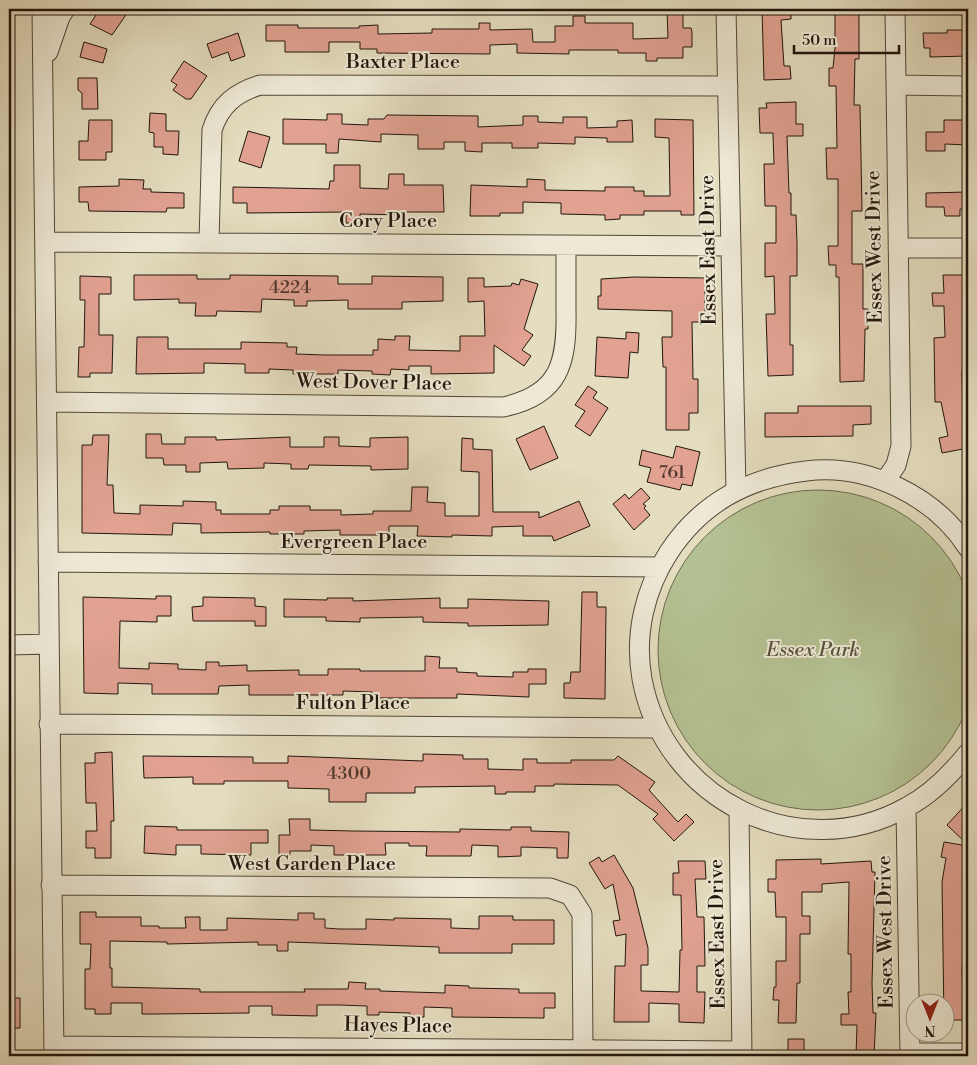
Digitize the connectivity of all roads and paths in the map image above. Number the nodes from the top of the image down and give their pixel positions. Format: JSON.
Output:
{"nodes":[{"id":1,"x":42,"y":9,"type":"edge"},
{"id":2,"x":65,"y":9,"type":"edge"},
{"id":3,"x":726,"y":9,"type":"edge"},
{"id":4,"x":895,"y":9,"type":"edge"},
{"id":5,"x":42,"y":70,"type":"junction"},
{"id":6,"x":896,"y":85,"type":"junction"},
{"id":7,"x":728,"y":86,"type":"junction"},
{"id":8,"x":968,"y":86,"type":"edge"},
{"id":9,"x":45,"y":242,"type":"junction"},
{"id":10,"x":210,"y":242,"type":"junction"},
{"id":11,"x":566,"y":245,"type":"junction"},
{"id":12,"x":731,"y":246,"type":"junction"},
{"id":13,"x":898,"y":248,"type":"junction"},
{"id":14,"x":968,"y":248,"type":"edge"},
{"id":15,"x":47,"y":402,"type":"junction"},
{"id":16,"x":885,"y":481,"type":"junction"},
{"id":17,"x":736,"y":490,"type":"junction"},
{"id":18,"x":968,"y":548,"type":"edge"},
{"id":19,"x":48,"y":562,"type":"junction"},
{"id":20,"x":659,"y":568,"type":"junction"},
{"id":21,"x":49,"y":644,"type":"junction"},
{"id":22,"x":9,"y":645,"type":"edge"},
{"id":23,"x":49,"y":724,"type":"junction"},
{"id":24,"x":657,"y":728,"type":"junction"},
{"id":25,"x":968,"y":753,"type":"edge"},
{"id":26,"x":906,"y":808,"type":"junction"},
{"id":27,"x":739,"y":811,"type":"junction"},
{"id":28,"x":51,"y":885,"type":"junction"},
{"id":29,"x":583,"y":1050,"type":"junction"},
{"id":30,"x":54,"y":1051,"type":"edge"},
{"id":31,"x":213,"y":1051,"type":"edge"},
{"id":32,"x":968,"y":1053,"type":"edge"},
{"id":33,"x":742,"y":1054,"type":"edge"},
{"id":34,"x":910,"y":1054,"type":"edge"}],
"edges":[{"from":1,"to":5,"type":"street"},
{"from":2,"to":5,"type":"street"},
{"from":3,"to":7,"type":"street","name":"Essex East Drive"},
{"from":4,"to":6,"type":"street","name":"Essex West Drive"},
{"from":5,"to":9,"type":"street"},
{"from":6,"to":8,"type":"street"},
{"from":6,"to":13,"type":"street","name":"Essex West Drive"},
{"from":7,"to":10,"type":"street","name":"Baxter Place"},
{"from":7,"to":12,"type":"street","name":"Essex East Drive"},
{"from":9,"to":10,"type":"street","name":"Cory Place"},
{"from":9,"to":15,"type":"street"},
{"from":10,"to":11,"type":"street","name":"Cory Place"},
{"from":11,"to":12,"type":"street","name":"Cory Place"},
{"from":11,"to":15,"type":"street","name":"West Dover Place"},
{"from":12,"to":17,"type":"street","name":"Essex East Drive"},
{"from":13,"to":14,"type":"street"},
{"from":13,"to":16,"type":"street","name":"Essex West Drive"},
{"from":15,"to":19,"type":"street"},
{"from":16,"to":17,"type":"street"},
{"from":16,"to":18,"type":"street"},
{"from":17,"to":20,"type":"street"},
{"from":19,"to":20,"type":"street","name":"Evergreen Place"},
{"from":19,"to":21,"type":"street"},
{"from":20,"to":24,"type":"street"},
{"from":21,"to":22,"type":"street"},
{"from":21,"to":23,"type":"street"},
{"from":23,"to":24,"type":"street","name":"Fulton Place"},
{"from":23,"to":28,"type":"street"},
{"from":24,"to":27,"type":"street"},
{"from":25,"to":26,"type":"street"},
{"from":26,"to":27,"type":"street"},
{"from":26,"to":34,"type":"street","name":"Essex West Drive"},
{"from":27,"to":33,"type":"street","name":"Essex East Drive"},
{"from":28,"to":29,"type":"street","name":"West Garden Place"},
{"from":28,"to":30,"type":"street"},
{"from":29,"to":31,"type":"street","name":"Hayes Place"},
{"from":29,"to":33,"type":"street","name":"Hayes Place"},
{"from":30,"to":31,"type":"street","name":"Hayes Place"},
{"from":32,"to":34,"type":"street"}]}
